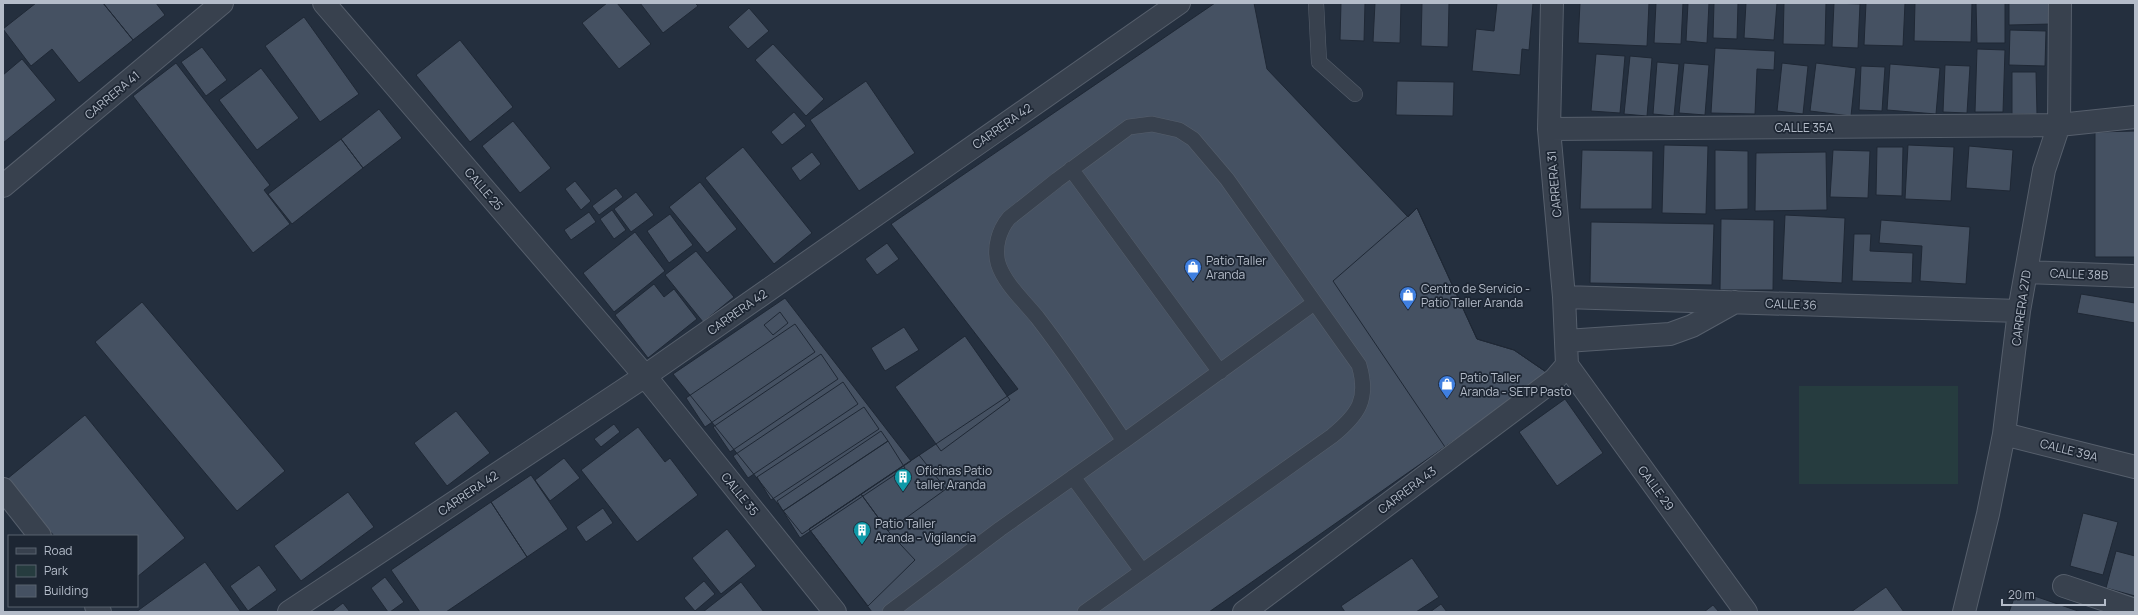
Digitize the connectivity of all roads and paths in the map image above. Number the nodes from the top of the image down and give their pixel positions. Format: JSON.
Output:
{"nodes":[{"id":1,"x":222,"y":3,"type":"edge"},
{"id":2,"x":324,"y":3,"type":"edge"},
{"id":3,"x":1179,"y":3,"type":"edge"},
{"id":4,"x":1316,"y":3,"type":"edge"},
{"id":5,"x":1552,"y":3,"type":"edge"},
{"id":6,"x":2060,"y":3,"type":"edge"},
{"id":7,"x":1355,"y":94,"type":"dead end"},
{"id":8,"x":2135,"y":116,"type":"edge"},
{"id":9,"x":2058,"y":125,"type":"junction"},
{"id":10,"x":1549,"y":129,"type":"junction"},
{"id":11,"x":1071,"y":169,"type":"junction"},
{"id":12,"x":3,"y":186,"type":"edge"},
{"id":13,"x":2026,"y":272,"type":"junction"},
{"id":14,"x":2132,"y":276,"type":"dead end"},
{"id":15,"x":1564,"y":297,"type":"junction"},
{"id":16,"x":1736,"y":302,"type":"junction"},
{"id":17,"x":1314,"y":303,"type":"junction"},
{"id":18,"x":2019,"y":311,"type":"junction"},
{"id":19,"x":1566,"y":341,"type":"junction"},
{"id":20,"x":1567,"y":365,"type":"junction"},
{"id":21,"x":1220,"y":372,"type":"junction"},
{"id":22,"x":645,"y":376,"type":"junction"},
{"id":23,"x":2004,"y":434,"type":"junction"},
{"id":24,"x":1124,"y":441,"type":"junction"},
{"id":25,"x":2135,"y":467,"type":"edge"},
{"id":26,"x":1073,"y":477,"type":"junction"},
{"id":27,"x":3,"y":489,"type":"edge"},
{"id":28,"x":39,"y":535,"type":"edge"},
{"id":29,"x":1142,"y":571,"type":"junction"},
{"id":30,"x":2064,"y":586,"type":"dead end"},
{"id":31,"x":2135,"y":610,"type":"edge"},
{"id":32,"x":289,"y":612,"type":"edge"},
{"id":33,"x":835,"y":612,"type":"edge"},
{"id":34,"x":890,"y":612,"type":"edge"},
{"id":35,"x":1085,"y":612,"type":"edge"},
{"id":36,"x":1244,"y":612,"type":"edge"},
{"id":37,"x":1746,"y":612,"type":"edge"},
{"id":38,"x":1964,"y":612,"type":"edge"}],
"edges":[{"from":1,"to":12,"type":"street","name":"CARRERA 41"},
{"from":2,"to":22,"type":"street","name":"CALLE 25"},
{"from":3,"to":22,"type":"street","name":"CARRERA 42"},
{"from":4,"to":7,"type":"lane"},
{"from":5,"to":10,"type":"street","name":"CARRERA 31"},
{"from":6,"to":9,"type":"street","name":"CARRERA 27D"},
{"from":8,"to":9,"type":"street","name":"CALLE 35A"},
{"from":9,"to":10,"type":"street","name":"CALLE 35A"},
{"from":9,"to":13,"type":"street","name":"CARRERA 27D"},
{"from":10,"to":15,"type":"street","name":"CARRERA 31"},
{"from":11,"to":17,"type":"lane"},
{"from":11,"to":21,"type":"lane"},
{"from":11,"to":24,"type":"lane"},
{"from":13,"to":14,"type":"street","name":"CALLE 38B"},
{"from":13,"to":18,"type":"street","name":"CARRERA 27D"},
{"from":15,"to":16,"type":"street","name":"CALLE 36"},
{"from":15,"to":19,"type":"street","name":"CARRERA 31"},
{"from":16,"to":18,"type":"street","name":"CALLE 36"},
{"from":16,"to":19,"type":"street"},
{"from":17,"to":21,"type":"lane"},
{"from":17,"to":29,"type":"lane"},
{"from":18,"to":23,"type":"street","name":"CARRERA 27D"},
{"from":19,"to":20,"type":"street","name":"CARRERA 31"},
{"from":20,"to":36,"type":"street","name":"CARRERA 43"},
{"from":20,"to":37,"type":"street","name":"CALLE 29"},
{"from":21,"to":24,"type":"lane"},
{"from":22,"to":32,"type":"street","name":"CARRERA 42"},
{"from":22,"to":33,"type":"street","name":"CALLE 35"},
{"from":23,"to":25,"type":"street","name":"CALLE 39A"},
{"from":23,"to":38,"type":"street","name":"CARRERA 27D"},
{"from":24,"to":26,"type":"lane"},
{"from":26,"to":29,"type":"lane"},
{"from":26,"to":34,"type":"lane"},
{"from":27,"to":28,"type":"street"},
{"from":29,"to":35,"type":"lane"},
{"from":30,"to":31,"type":"street"}]}
